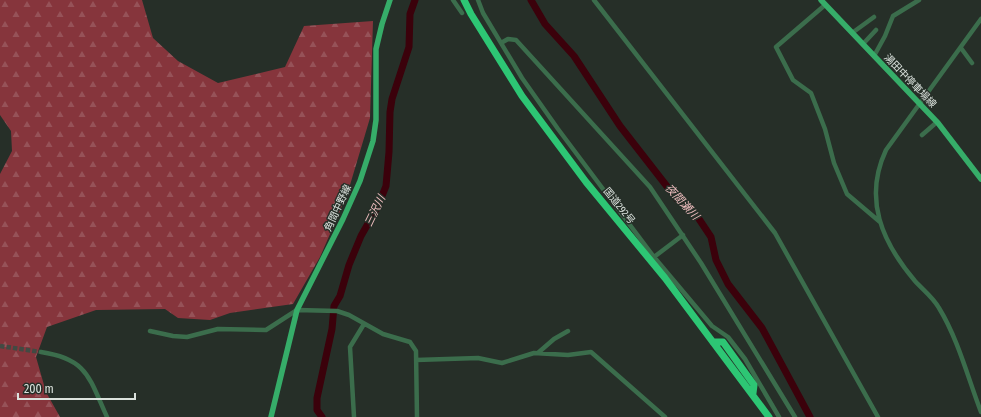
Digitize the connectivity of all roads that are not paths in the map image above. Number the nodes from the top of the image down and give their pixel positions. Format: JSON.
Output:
{"nodes":[{"id":1,"x":390,"y":0,"type":"edge"},
{"id":2,"x":453,"y":0,"type":"edge"},
{"id":3,"x":464,"y":0,"type":"edge"},
{"id":4,"x":478,"y":0,"type":"edge"},
{"id":5,"x":594,"y":0,"type":"edge"},
{"id":6,"x":821,"y":0,"type":"edge"},
{"id":7,"x":919,"y":0,"type":"edge"},
{"id":8,"x":826,"y":5,"type":"junction"},
{"id":9,"x":462,"y":13,"type":"dead end"},
{"id":10,"x":874,"y":17,"type":"dead end"},
{"id":11,"x":981,"y":19,"type":"edge"},
{"id":12,"x":876,"y":30,"type":"dead end"},
{"id":13,"x":852,"y":33,"type":"junction"},
{"id":14,"x":501,"y":44,"type":"junction"},
{"id":15,"x":863,"y":44,"type":"junction"},
{"id":16,"x":960,"y":48,"type":"junction"},
{"id":17,"x":874,"y":56,"type":"junction"},
{"id":18,"x":972,"y":63,"type":"dead end"},
{"id":19,"x":920,"y":104,"type":"junction"},
{"id":20,"x":937,"y":122,"type":"junction"},
{"id":21,"x":922,"y":134,"type":"dead end"},
{"id":22,"x":981,"y":180,"type":"edge"},
{"id":23,"x":880,"y":222,"type":"junction"},
{"id":24,"x":683,"y":235,"type":"junction"},
{"id":25,"x":654,"y":257,"type":"junction"},
{"id":26,"x":297,"y":310,"type":"junction"},
{"id":27,"x":364,"y":324,"type":"junction"},
{"id":28,"x":150,"y":331,"type":"dead end"},
{"id":29,"x":568,"y":331,"type":"dead end"},
{"id":30,"x":41,"y":352,"type":"tunnel mouth"},
{"id":31,"x":539,"y":352,"type":"junction"},
{"id":32,"x":416,"y":360,"type":"junction"},
{"id":33,"x":981,"y":412,"type":"edge"},
{"id":34,"x":107,"y":417,"type":"edge"},
{"id":35,"x":271,"y":417,"type":"edge"},
{"id":36,"x":354,"y":417,"type":"edge"},
{"id":37,"x":417,"y":417,"type":"edge"},
{"id":38,"x":665,"y":417,"type":"edge"},
{"id":39,"x":769,"y":417,"type":"edge"},
{"id":40,"x":780,"y":417,"type":"edge"},
{"id":41,"x":795,"y":417,"type":"edge"},
{"id":42,"x":878,"y":417,"type":"edge"}],
"edges":[{"from":1,"to":26,"type":"main road","name":"角間中野線"},
{"from":2,"to":9,"type":"street"},
{"from":3,"to":39,"type":"highway","name":"国道292号"},
{"from":4,"to":14,"type":"street"},
{"from":5,"to":42,"type":"street"},
{"from":6,"to":8,"type":"main road","name":"湯田中停車場線"},
{"from":7,"to":17,"type":"street"},
{"from":8,"to":13,"type":"main road","name":"湯田中停車場線"},
{"from":8,"to":23,"type":"street"},
{"from":10,"to":13,"type":"street"},
{"from":11,"to":16,"type":"street"},
{"from":12,"to":15,"type":"street"},
{"from":13,"to":15,"type":"main road","name":"湯田中停車場線"},
{"from":14,"to":24,"type":"street"},
{"from":14,"to":25,"type":"street"},
{"from":15,"to":17,"type":"main road","name":"湯田中停車場線"},
{"from":16,"to":18,"type":"street"},
{"from":16,"to":19,"type":"street"},
{"from":17,"to":19,"type":"main road","name":"湯田中停車場線"},
{"from":19,"to":20,"type":"main road","name":"湯田中停車場線"},
{"from":19,"to":23,"type":"street"},
{"from":20,"to":21,"type":"street"},
{"from":20,"to":22,"type":"main road","name":"湯田中停車場線"},
{"from":23,"to":33,"type":"street"},
{"from":24,"to":25,"type":"street"},
{"from":24,"to":41,"type":"street"},
{"from":25,"to":40,"type":"street"},
{"from":26,"to":27,"type":"street"},
{"from":26,"to":28,"type":"street"},
{"from":26,"to":35,"type":"main road","name":"角間中野線"},
{"from":27,"to":32,"type":"street"},
{"from":27,"to":36,"type":"street"},
{"from":29,"to":31,"type":"street"},
{"from":30,"to":34,"type":"street"},
{"from":31,"to":32,"type":"street"},
{"from":31,"to":38,"type":"street"},
{"from":32,"to":37,"type":"street"}]}
